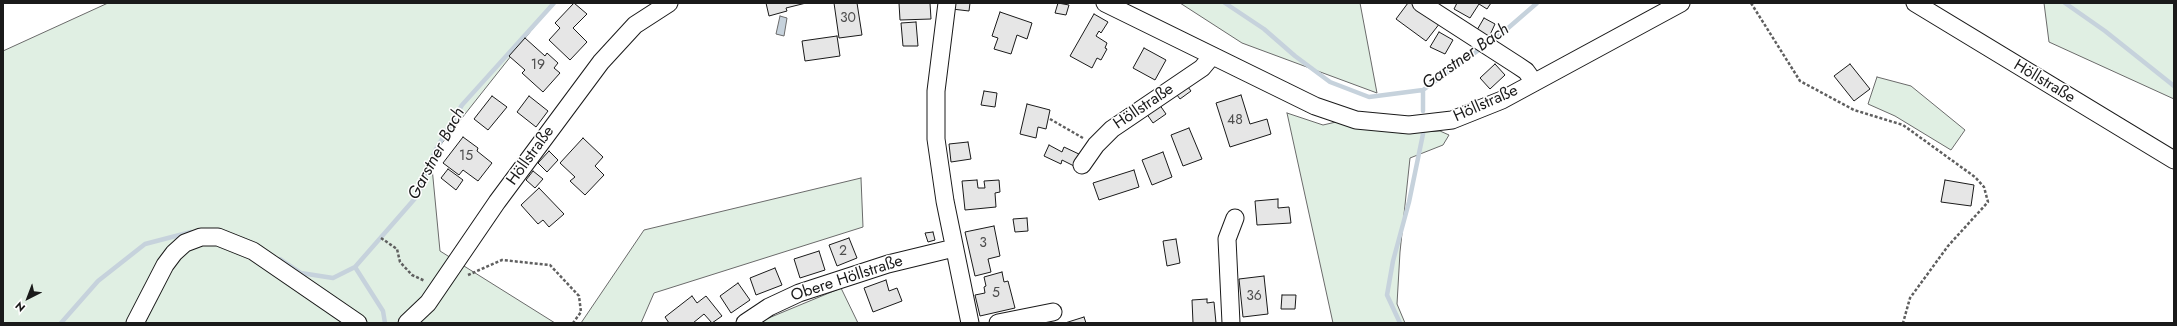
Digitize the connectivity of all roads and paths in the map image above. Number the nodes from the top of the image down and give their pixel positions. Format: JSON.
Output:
{"nodes":[{"id":1,"x":669,"y":3,"type":"edge"},
{"id":2,"x":947,"y":3,"type":"edge"},
{"id":3,"x":1104,"y":3,"type":"edge"},
{"id":4,"x":1420,"y":3,"type":"edge"},
{"id":5,"x":1682,"y":3,"type":"edge"},
{"id":6,"x":1751,"y":3,"type":"edge"},
{"id":7,"x":1915,"y":3,"type":"edge"},
{"id":8,"x":1212,"y":56,"type":"junction"},
{"id":9,"x":1534,"y":82,"type":"junction"},
{"id":10,"x":1050,"y":120,"type":"dead end"},
{"id":11,"x":1096,"y":145,"type":"junction"},
{"id":12,"x":2174,"y":160,"type":"edge"},
{"id":13,"x":1082,"y":165,"type":"dead end"},
{"id":14,"x":1235,"y":218,"type":"dead end"},
{"id":15,"x":381,"y":238,"type":"dead end"},
{"id":16,"x":954,"y":248,"type":"junction"},
{"id":17,"x":440,"y":284,"type":"junction"},
{"id":18,"x":1053,"y":312,"type":"dead end"},
{"id":19,"x":136,"y":323,"type":"edge"},
{"id":20,"x":358,"y":323,"type":"edge"},
{"id":21,"x":407,"y":323,"type":"edge"},
{"id":22,"x":574,"y":323,"type":"edge"},
{"id":23,"x":744,"y":323,"type":"edge"},
{"id":24,"x":970,"y":323,"type":"edge"},
{"id":25,"x":998,"y":323,"type":"edge"},
{"id":26,"x":1231,"y":323,"type":"edge"},
{"id":27,"x":1903,"y":323,"type":"edge"}],
"edges":[{"from":1,"to":17,"type":"street","name":"Höllstraße"},
{"from":2,"to":16,"type":"street"},
{"from":3,"to":8,"type":"street","name":"Höllstraße"},
{"from":4,"to":9,"type":"street"},
{"from":5,"to":9,"type":"street","name":"Höllstraße"},
{"from":6,"to":27,"type":"path"},
{"from":7,"to":12,"type":"street","name":"Höllstraße"},
{"from":8,"to":9,"type":"street","name":"Höllstraße"},
{"from":8,"to":11,"type":"street","name":"Höllstraße"},
{"from":10,"to":11,"type":"path"},
{"from":11,"to":13,"type":"street","name":"Höllstraße"},
{"from":14,"to":26,"type":"street"},
{"from":15,"to":17,"type":"path"},
{"from":16,"to":23,"type":"street","name":"Obere Höllstraße"},
{"from":16,"to":24,"type":"street"},
{"from":17,"to":21,"type":"street","name":"Höllstraße"},
{"from":17,"to":22,"type":"path"},
{"from":18,"to":25,"type":"street"},
{"from":19,"to":20,"type":"street"}]}
